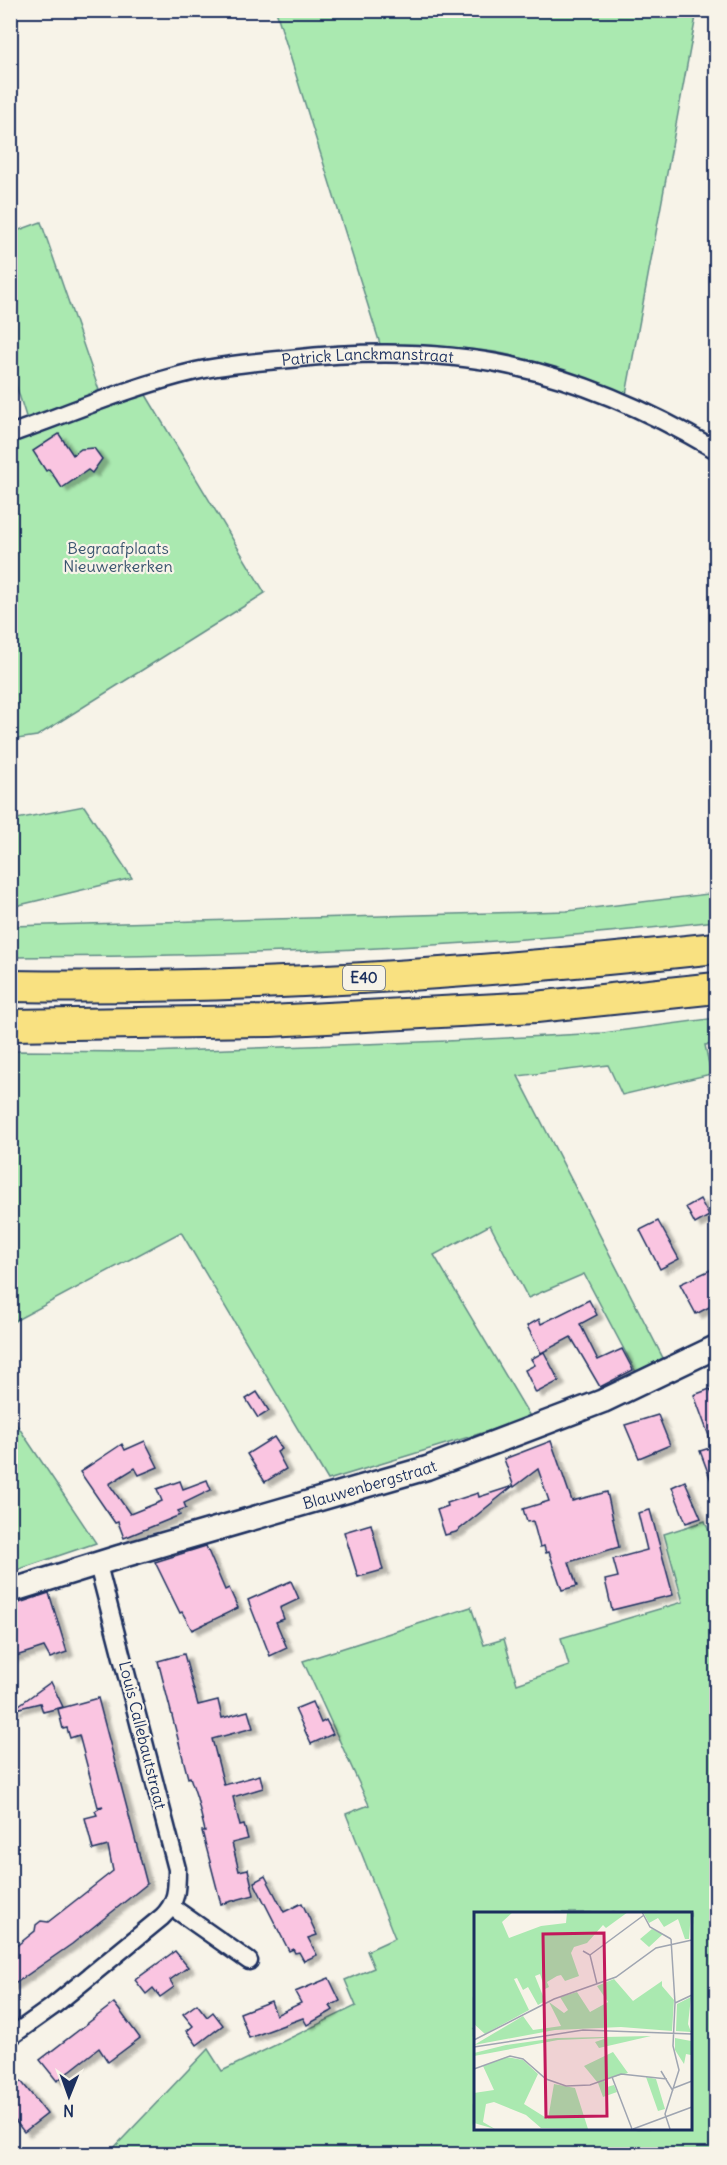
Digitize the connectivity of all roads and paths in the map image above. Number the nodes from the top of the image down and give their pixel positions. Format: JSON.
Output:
{"nodes":[{"id":1,"x":10,"y":434,"type":"edge"},
{"id":2,"x":717,"y":450,"type":"edge"},
{"id":3,"x":717,"y":948,"type":"edge"},
{"id":4,"x":10,"y":986,"type":"edge"},
{"id":5,"x":717,"y":988,"type":"edge"},
{"id":6,"x":10,"y":1025,"type":"edge"},
{"id":7,"x":717,"y":1347,"type":"edge"},
{"id":8,"x":98,"y":1565,"type":"junction"},
{"id":9,"x":10,"y":1591,"type":"edge"},
{"id":10,"x":172,"y":1907,"type":"junction"},
{"id":11,"x":249,"y":1961,"type":"dead end"},
{"id":12,"x":10,"y":2037,"type":"edge"}],
"edges":[{"from":1,"to":2,"type":"street","name":"Patrick Lanckmanstraat"},
{"from":3,"to":4,"type":"highway","number":"E40"},
{"from":5,"to":6,"type":"highway"},
{"from":7,"to":8,"type":"street","name":"Blauwenbergstraat"},
{"from":8,"to":9,"type":"street","name":"Blauwenbergstraat"},
{"from":8,"to":10,"type":"street","name":"Louis Callebautstraat"},
{"from":10,"to":11,"type":"street"},
{"from":10,"to":12,"type":"street"}]}
